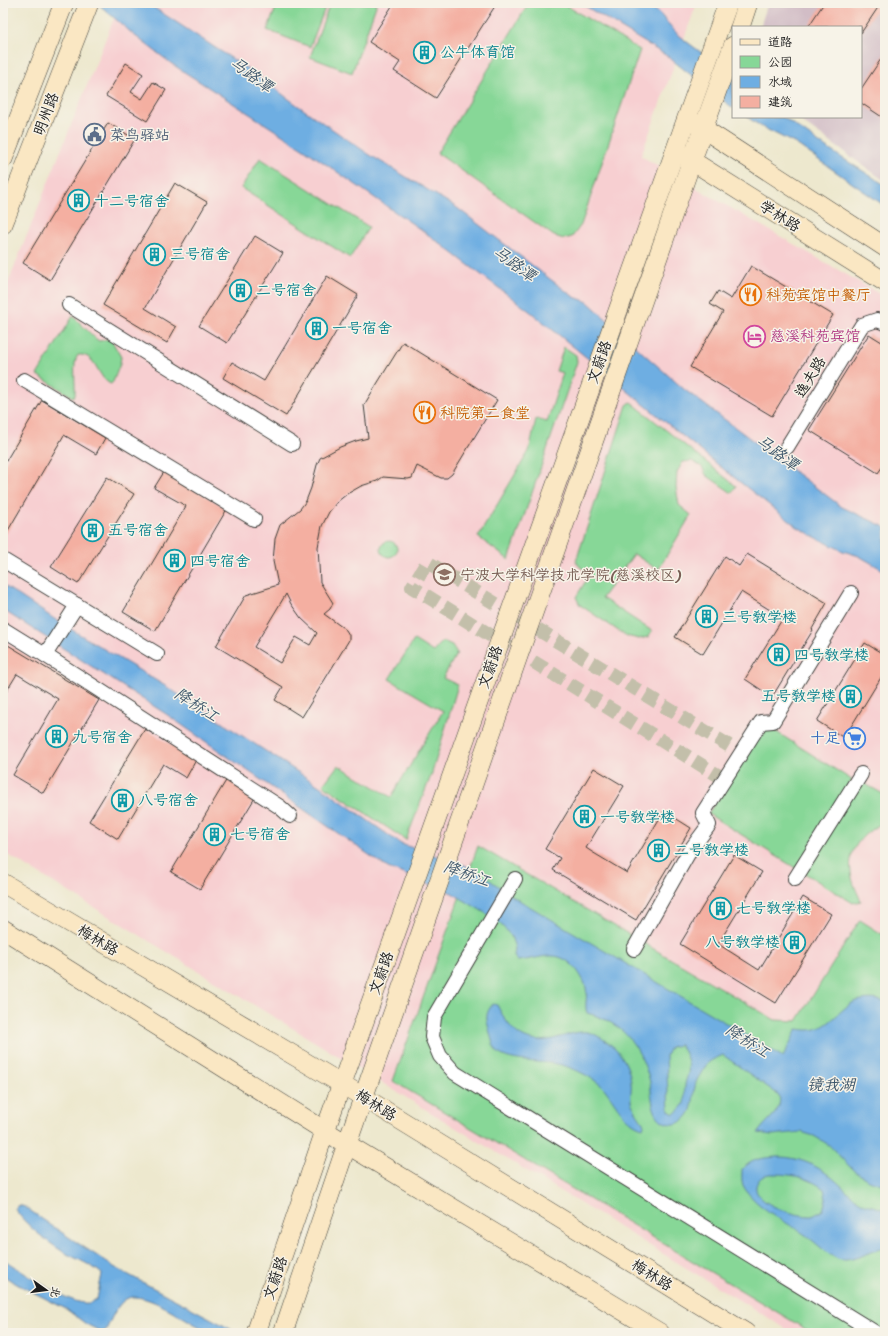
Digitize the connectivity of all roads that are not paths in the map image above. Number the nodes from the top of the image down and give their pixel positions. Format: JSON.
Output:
{"nodes":[{"id":1,"x":64,"y":3,"type":"edge"},
{"id":2,"x":89,"y":3,"type":"edge"},
{"id":3,"x":728,"y":3,"type":"edge"},
{"id":4,"x":748,"y":3,"type":"edge"},
{"id":5,"x":740,"y":26,"type":"edge"},
{"id":6,"x":731,"y":53,"type":"edge"},
{"id":7,"x":686,"y":118,"type":"junction"},
{"id":8,"x":703,"y":129,"type":"junction"},
{"id":9,"x":674,"y":150,"type":"junction"},
{"id":10,"x":3,"y":159,"type":"edge"},
{"id":11,"x":692,"y":160,"type":"junction"},
{"id":12,"x":3,"y":224,"type":"edge"},
{"id":13,"x":885,"y":247,"type":"edge"},
{"id":14,"x":885,"y":282,"type":"edge"},
{"id":15,"x":69,"y":305,"type":"dead end"},
{"id":16,"x":885,"y":323,"type":"edge"},
{"id":17,"x":24,"y":380,"type":"dead end"},
{"id":18,"x":292,"y":444,"type":"dead end"},
{"id":19,"x":787,"y":447,"type":"dead end"},
{"id":20,"x":254,"y":519,"type":"dead end"},
{"id":21,"x":3,"y":560,"type":"edge"},
{"id":22,"x":851,"y":593,"type":"dead end"},
{"id":23,"x":77,"y":605,"type":"junction"},
{"id":24,"x":3,"y":629,"type":"edge"},
{"id":25,"x":45,"y":654,"type":"junction"},
{"id":26,"x":157,"y":654,"type":"dead end"},
{"id":27,"x":861,"y":774,"type":"dead end"},
{"id":28,"x":290,"y":816,"type":"dead end"},
{"id":29,"x":795,"y":879,"type":"dead end"},
{"id":30,"x":515,"y":880,"type":"dead end"},
{"id":31,"x":3,"y":883,"type":"edge"},
{"id":32,"x":3,"y":929,"type":"edge"},
{"id":33,"x":634,"y":949,"type":"dead end"},
{"id":34,"x":342,"y":1084,"type":"junction"},
{"id":35,"x":364,"y":1098,"type":"junction"},
{"id":36,"x":325,"y":1131,"type":"junction"},
{"id":37,"x":347,"y":1144,"type":"junction"},
{"id":38,"x":256,"y":1333,"type":"edge"},
{"id":39,"x":283,"y":1333,"type":"edge"},
{"id":40,"x":660,"y":1333,"type":"edge"},
{"id":41,"x":746,"y":1333,"type":"edge"},
{"id":42,"x":876,"y":1333,"type":"edge"}],
"edges":[{"from":1,"to":10,"type":"main road","name":"明州路"},
{"from":2,"to":12,"type":"main road","name":"明州路"},
{"from":3,"to":7,"type":"main road","name":"文蔚路"},
{"from":4,"to":5,"type":"main road"},
{"from":6,"to":8,"type":"main road","name":"文蔚路"},
{"from":7,"to":8,"type":"main road","name":"学林路"},
{"from":7,"to":9,"type":"main road","name":"文蔚路"},
{"from":8,"to":11,"type":"main road","name":"文蔚路"},
{"from":8,"to":13,"type":"main road","name":"学林路"},
{"from":9,"to":11,"type":"main road","name":"学林路"},
{"from":9,"to":34,"type":"main road","name":"文蔚路"},
{"from":11,"to":14,"type":"main road","name":"学林路"},
{"from":11,"to":35,"type":"main road","name":"文蔚路"},
{"from":15,"to":18,"type":"street"},
{"from":16,"to":19,"type":"street","name":"逸夫路"},
{"from":17,"to":20,"type":"street"},
{"from":21,"to":23,"type":"street"},
{"from":22,"to":33,"type":"street"},
{"from":23,"to":25,"type":"street"},
{"from":23,"to":26,"type":"street"},
{"from":24,"to":25,"type":"street"},
{"from":25,"to":28,"type":"street"},
{"from":27,"to":29,"type":"street"},
{"from":30,"to":42,"type":"street"},
{"from":31,"to":34,"type":"main road","name":"梅林路"},
{"from":32,"to":36,"type":"main road"},
{"from":34,"to":35,"type":"main road","name":"梅林路"},
{"from":34,"to":36,"type":"main road","name":"文蔚路"},
{"from":35,"to":37,"type":"main road","name":"文蔚路"},
{"from":35,"to":41,"type":"main road","name":"梅林路"},
{"from":36,"to":37,"type":"main road"},
{"from":36,"to":38,"type":"main road","name":"文蔚路"},
{"from":37,"to":39,"type":"main road","name":"文蔚路"},
{"from":37,"to":40,"type":"main road"}]}
